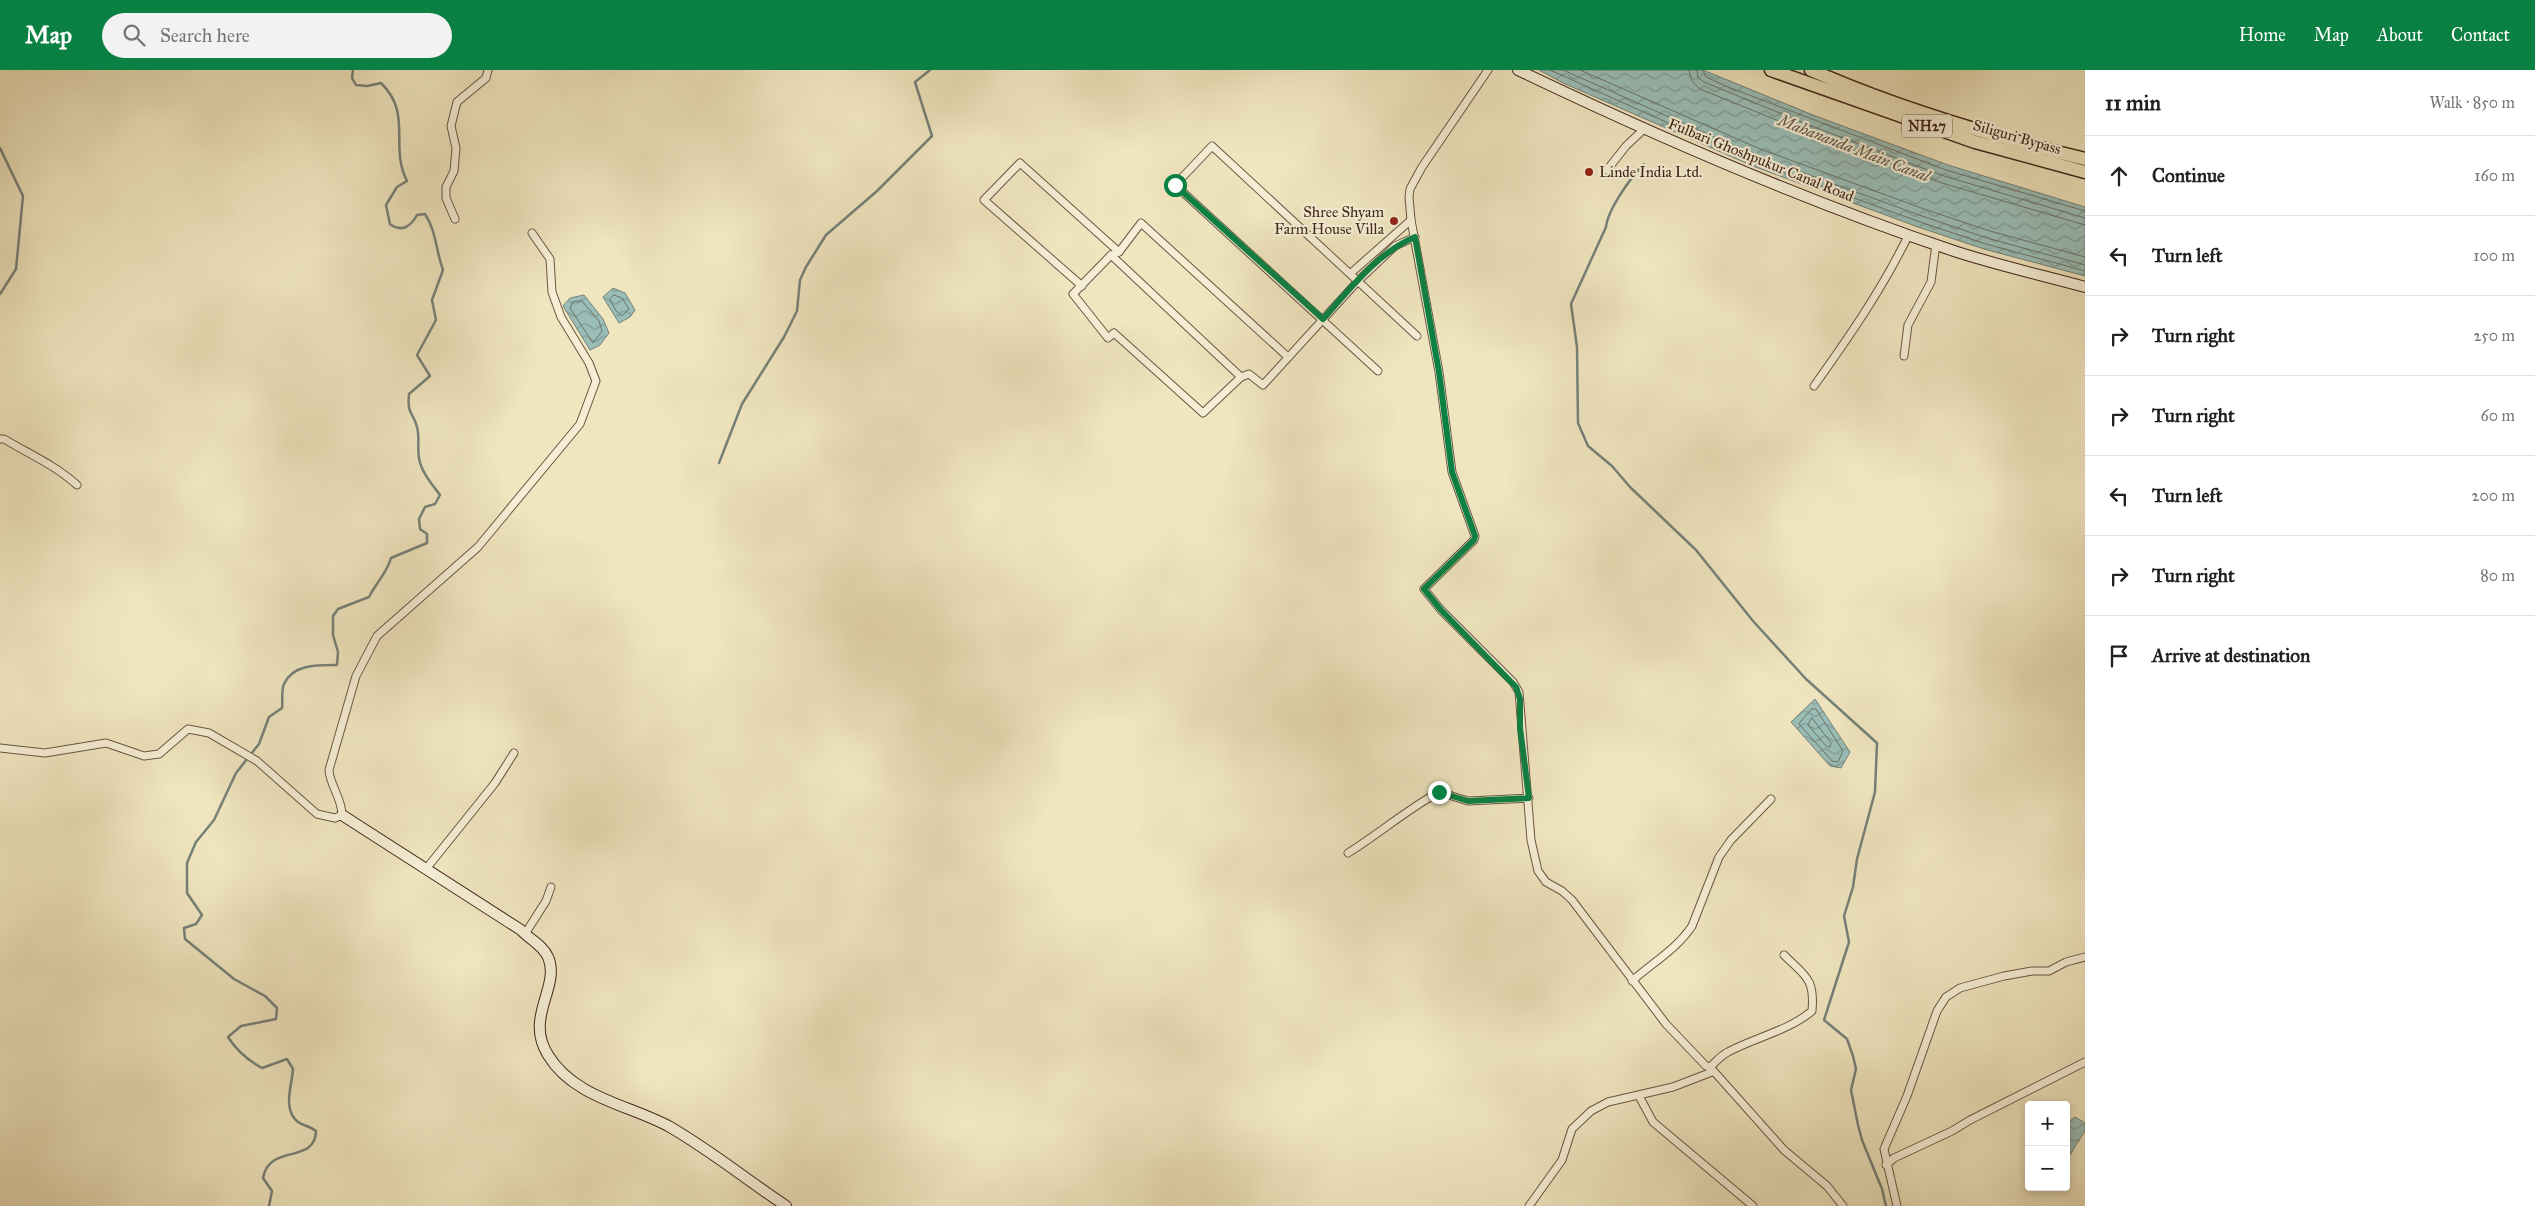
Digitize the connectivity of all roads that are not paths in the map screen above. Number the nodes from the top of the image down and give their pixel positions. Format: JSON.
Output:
{"nodes":[{"id":1,"x":488,"y":70,"type":"edge"},
{"id":2,"x":1488,"y":70,"type":"edge"},
{"id":3,"x":1518,"y":70,"type":"edge"},
{"id":4,"x":1771,"y":70,"type":"edge"},
{"id":5,"x":1811,"y":70,"type":"edge"},
{"id":6,"x":1644,"y":129,"type":"junction"},
{"id":7,"x":2085,"y":159,"type":"edge"},
{"id":8,"x":1607,"y":170,"type":"dead end"},
{"id":9,"x":2085,"y":172,"type":"edge"},
{"id":10,"x":455,"y":219,"type":"dead end"},
{"id":11,"x":1411,"y":220,"type":"junction"},
{"id":12,"x":532,"y":233,"type":"dead end"},
{"id":13,"x":1909,"y":234,"type":"junction"},
{"id":14,"x":1415,"y":237,"type":"junction"},
{"id":15,"x":1936,"y":244,"type":"junction"},
{"id":16,"x":1115,"y":254,"type":"junction"},
{"id":17,"x":1351,"y":274,"type":"junction"},
{"id":18,"x":1358,"y":281,"type":"junction"},
{"id":19,"x":1082,"y":286,"type":"junction"},
{"id":20,"x":2085,"y":287,"type":"edge"},
{"id":21,"x":1323,"y":319,"type":"junction"},
{"id":22,"x":1417,"y":336,"type":"dead end"},
{"id":23,"x":1904,"y":356,"type":"dead end"},
{"id":24,"x":1288,"y":357,"type":"junction"},
{"id":25,"x":1378,"y":371,"type":"dead end"},
{"id":26,"x":1241,"y":377,"type":"junction"},
{"id":27,"x":1814,"y":386,"type":"dead end"},
{"id":28,"x":0,"y":439,"type":"edge"},
{"id":29,"x":77,"y":485,"type":"dead end"},
{"id":30,"x":0,"y":748,"type":"edge"},
{"id":31,"x":514,"y":753,"type":"dead end"},
{"id":32,"x":1529,"y":798,"type":"junction"},
{"id":33,"x":1771,"y":799,"type":"dead end"},
{"id":34,"x":342,"y":815,"type":"junction"},
{"id":35,"x":1348,"y":853,"type":"dead end"},
{"id":36,"x":426,"y":869,"type":"junction"},
{"id":37,"x":550,"y":887,"type":"dead end"},
{"id":38,"x":525,"y":934,"type":"junction"},
{"id":39,"x":1784,"y":955,"type":"dead end"},
{"id":40,"x":2085,"y":957,"type":"edge"},
{"id":41,"x":1632,"y":981,"type":"junction"},
{"id":42,"x":2085,"y":1062,"type":"edge"},
{"id":43,"x":1711,"y":1069,"type":"junction"},
{"id":44,"x":1639,"y":1096,"type":"junction"},
{"id":45,"x":1886,"y":1165,"type":"junction"},
{"id":46,"x":786,"y":1206,"type":"edge"},
{"id":47,"x":1529,"y":1206,"type":"edge"},
{"id":48,"x":1753,"y":1206,"type":"edge"},
{"id":49,"x":1843,"y":1206,"type":"edge"},
{"id":50,"x":1897,"y":1206,"type":"edge"}],
"edges":[{"from":1,"to":10,"type":"street"},
{"from":2,"to":11,"type":"street"},
{"from":3,"to":6,"type":"street","name":"Fulbari Ghoshpukur Canal Road"},
{"from":4,"to":9,"type":"highway","name":"Siliguri Bypass","number":"NH27"},
{"from":5,"to":7,"type":"highway","number":"NH27"},
{"from":6,"to":8,"type":"street"},
{"from":6,"to":13,"type":"street","name":"Fulbari Ghoshpukur Canal Road"},
{"from":11,"to":14,"type":"street"},
{"from":11,"to":17,"type":"street"},
{"from":12,"to":34,"type":"street"},
{"from":13,"to":15,"type":"street","name":"Fulbari Ghoshpukur Canal Road"},
{"from":13,"to":27,"type":"street"},
{"from":14,"to":18,"type":"street"},
{"from":14,"to":32,"type":"street"},
{"from":15,"to":20,"type":"street","name":"Fulbari Ghoshpukur Canal Road"},
{"from":15,"to":23,"type":"street"},
{"from":16,"to":19,"type":"street"},
{"from":16,"to":19,"type":"street"},
{"from":16,"to":24,"type":"street"},
{"from":16,"to":26,"type":"street"},
{"from":17,"to":18,"type":"street"},
{"from":17,"to":21,"type":"street"},
{"from":18,"to":21,"type":"street"},
{"from":18,"to":22,"type":"street"},
{"from":19,"to":26,"type":"street"},
{"from":21,"to":24,"type":"street"},
{"from":21,"to":25,"type":"street"},
{"from":24,"to":26,"type":"street"},
{"from":28,"to":29,"type":"street"},
{"from":30,"to":34,"type":"street"},
{"from":31,"to":36,"type":"street"},
{"from":32,"to":35,"type":"street"},
{"from":32,"to":41,"type":"street"},
{"from":33,"to":41,"type":"street"},
{"from":34,"to":36,"type":"street"},
{"from":36,"to":38,"type":"street"},
{"from":37,"to":38,"type":"street"},
{"from":38,"to":46,"type":"street"},
{"from":39,"to":43,"type":"street"},
{"from":40,"to":45,"type":"street"},
{"from":41,"to":43,"type":"street"},
{"from":42,"to":45,"type":"street"},
{"from":43,"to":44,"type":"street"},
{"from":43,"to":49,"type":"street"},
{"from":44,"to":47,"type":"street"},
{"from":44,"to":48,"type":"street"},
{"from":45,"to":50,"type":"street"}]}
